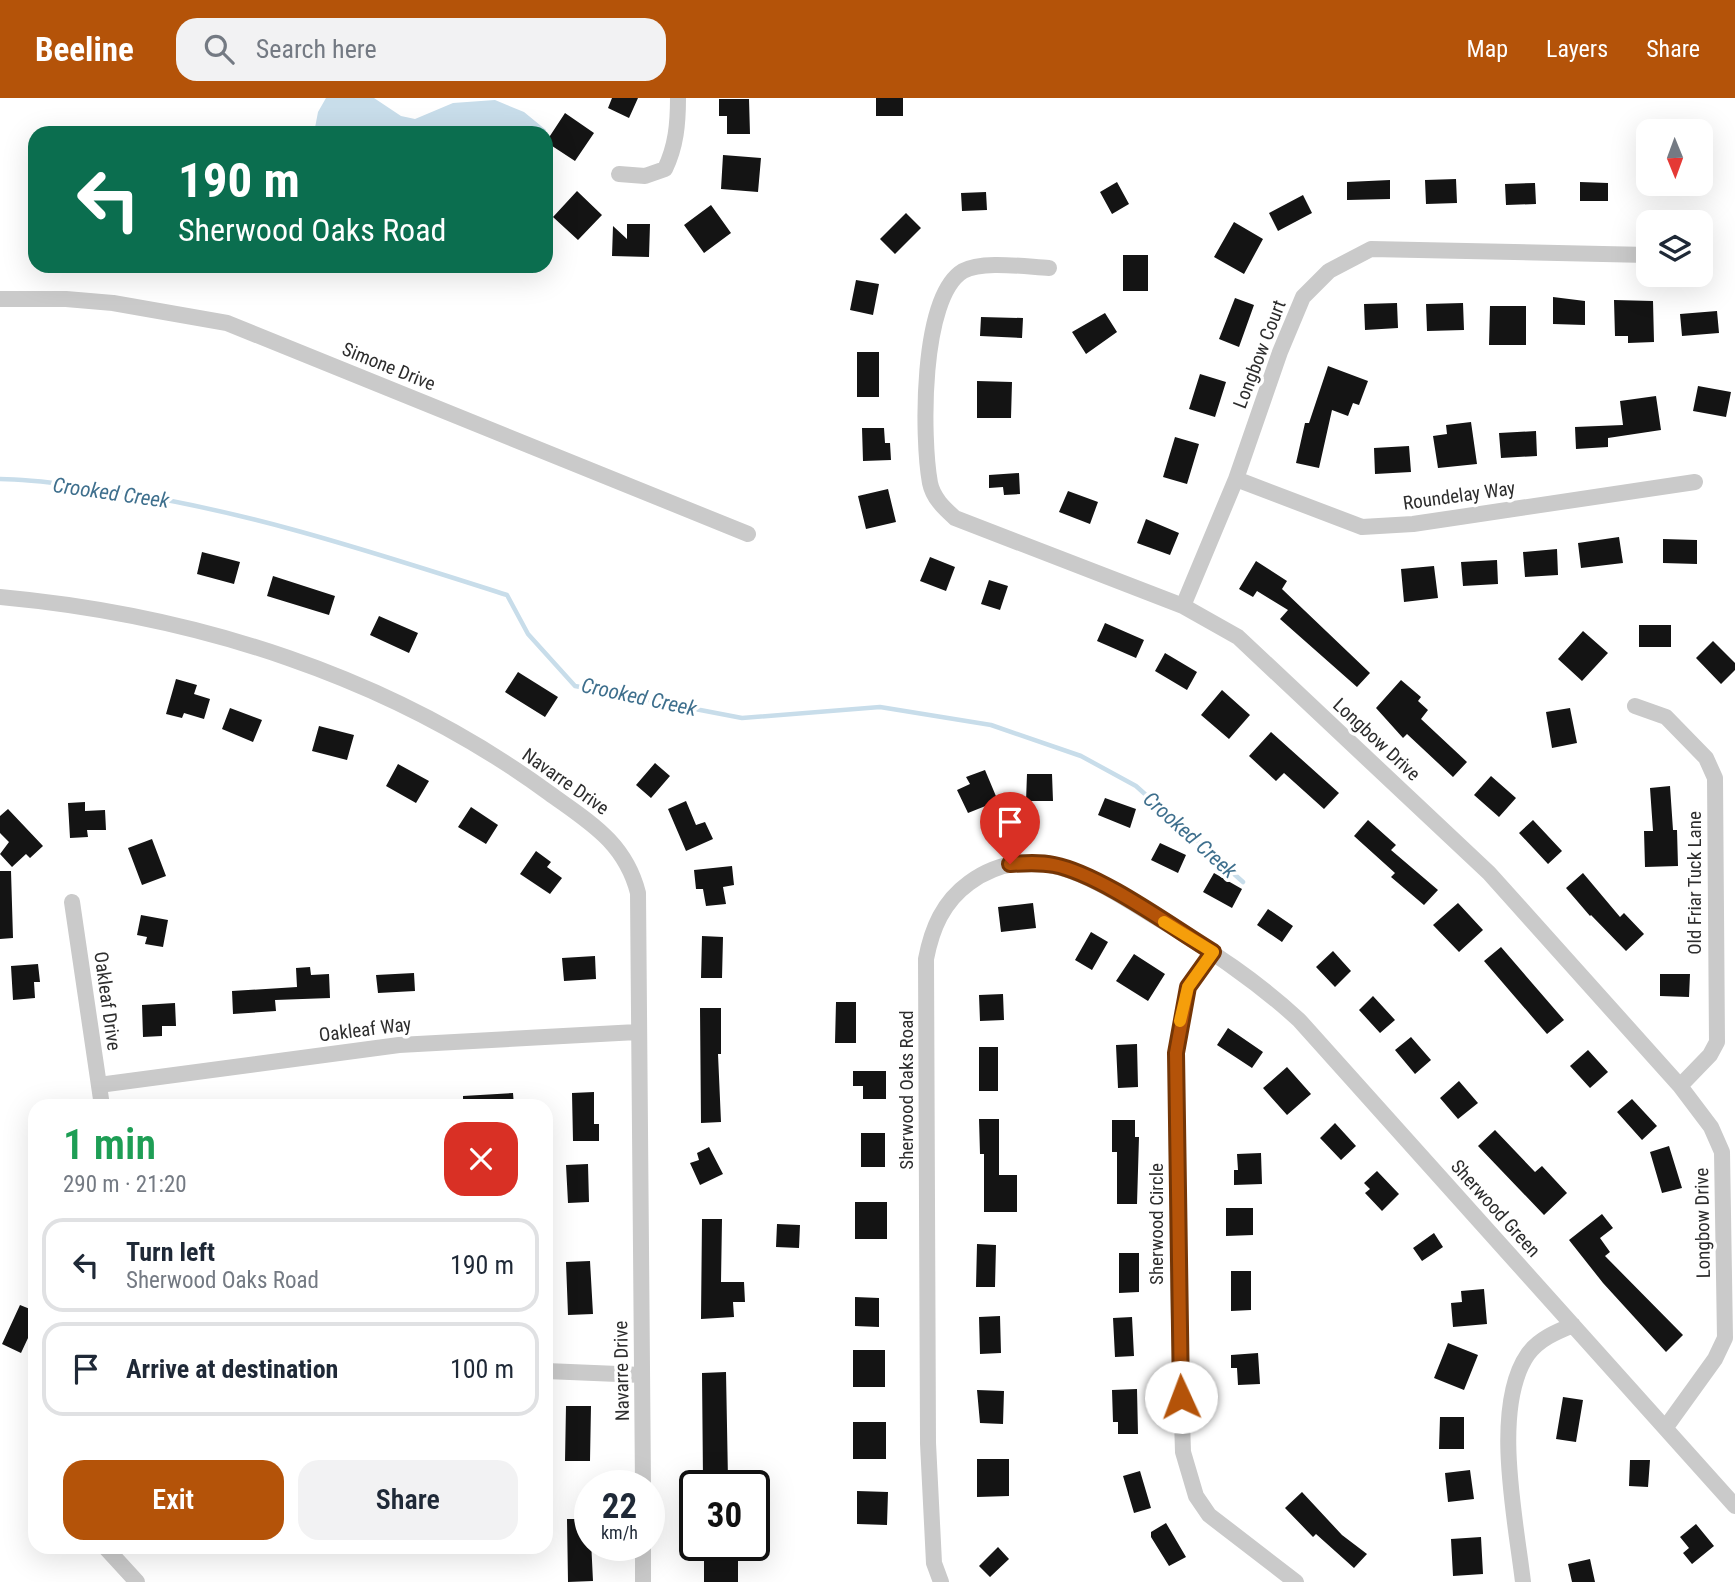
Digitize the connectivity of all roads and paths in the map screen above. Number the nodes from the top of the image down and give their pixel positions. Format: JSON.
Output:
{"nodes":[{"id":1,"x":678,"y":98,"type":"edge"},
{"id":2,"x":619,"y":174,"type":"dead end"},
{"id":3,"x":1636,"y":255,"type":"edge"},
{"id":4,"x":1049,"y":268,"type":"dead end"},
{"id":5,"x":0,"y":299,"type":"edge"},
{"id":6,"x":1236,"y":479,"type":"junction"},
{"id":7,"x":1695,"y":482,"type":"dead end"},
{"id":8,"x":748,"y":534,"type":"dead end"},
{"id":9,"x":0,"y":597,"type":"edge"},
{"id":10,"x":1184,"y":606,"type":"junction"},
{"id":11,"x":1635,"y":706,"type":"dead end"},
{"id":12,"x":72,"y":902,"type":"dead end"},
{"id":13,"x":1213,"y":952,"type":"junction"},
{"id":14,"x":637,"y":1032,"type":"junction"},
{"id":15,"x":99,"y":1085,"type":"junction"},
{"id":16,"x":1680,"y":1086,"type":"junction"},
{"id":17,"x":101,"y":1099,"type":"edge"},
{"id":18,"x":1573,"y":1325,"type":"junction"},
{"id":19,"x":553,"y":1371,"type":"edge"},
{"id":20,"x":642,"y":1376,"type":"junction"},
{"id":21,"x":1667,"y":1427,"type":"junction"},
{"id":22,"x":643,"y":1470,"type":"edge"},
{"id":23,"x":1735,"y":1506,"type":"edge"},
{"id":24,"x":111,"y":1554,"type":"edge"},
{"id":25,"x":643,"y":1561,"type":"edge"},
{"id":26,"x":137,"y":1582,"type":"edge"},
{"id":27,"x":643,"y":1582,"type":"edge"},
{"id":28,"x":941,"y":1582,"type":"edge"},
{"id":29,"x":1296,"y":1582,"type":"edge"},
{"id":30,"x":1523,"y":1582,"type":"edge"}],
"edges":[{"from":1,"to":2,"type":"street"},
{"from":3,"to":6,"type":"street","name":"Longbow Court"},
{"from":4,"to":10,"type":"street","name":"Longbow Drive"},
{"from":5,"to":8,"type":"street","name":"Simone Drive"},
{"from":6,"to":7,"type":"street","name":"Roundelay Way"},
{"from":6,"to":10,"type":"street","name":"Longbow Court"},
{"from":9,"to":14,"type":"street","name":"Navarre Drive"},
{"from":10,"to":16,"type":"street","name":"Longbow Drive"},
{"from":11,"to":16,"type":"street","name":"Old Friar Tuck Lane"},
{"from":12,"to":15,"type":"street","name":"Oakleaf Drive"},
{"from":13,"to":18,"type":"street","name":"Sherwood Green"},
{"from":13,"to":28,"type":"street","name":"Sherwood Oaks Road"},
{"from":13,"to":29,"type":"street","name":"Sherwood Circle"},
{"from":14,"to":15,"type":"street","name":"Oakleaf Way"},
{"from":14,"to":20,"type":"street","name":"Navarre Drive"},
{"from":15,"to":17,"type":"street","name":"Oakleaf Drive"},
{"from":16,"to":21,"type":"street","name":"Longbow Drive"},
{"from":18,"to":21,"type":"street","name":"Sherwood Green"},
{"from":18,"to":30,"type":"street"},
{"from":19,"to":20,"type":"street"},
{"from":20,"to":22,"type":"street","name":"Navarre Drive"},
{"from":21,"to":23,"type":"street","name":"Sherwood Green"},
{"from":24,"to":26,"type":"street"},
{"from":25,"to":27,"type":"street"}]}
